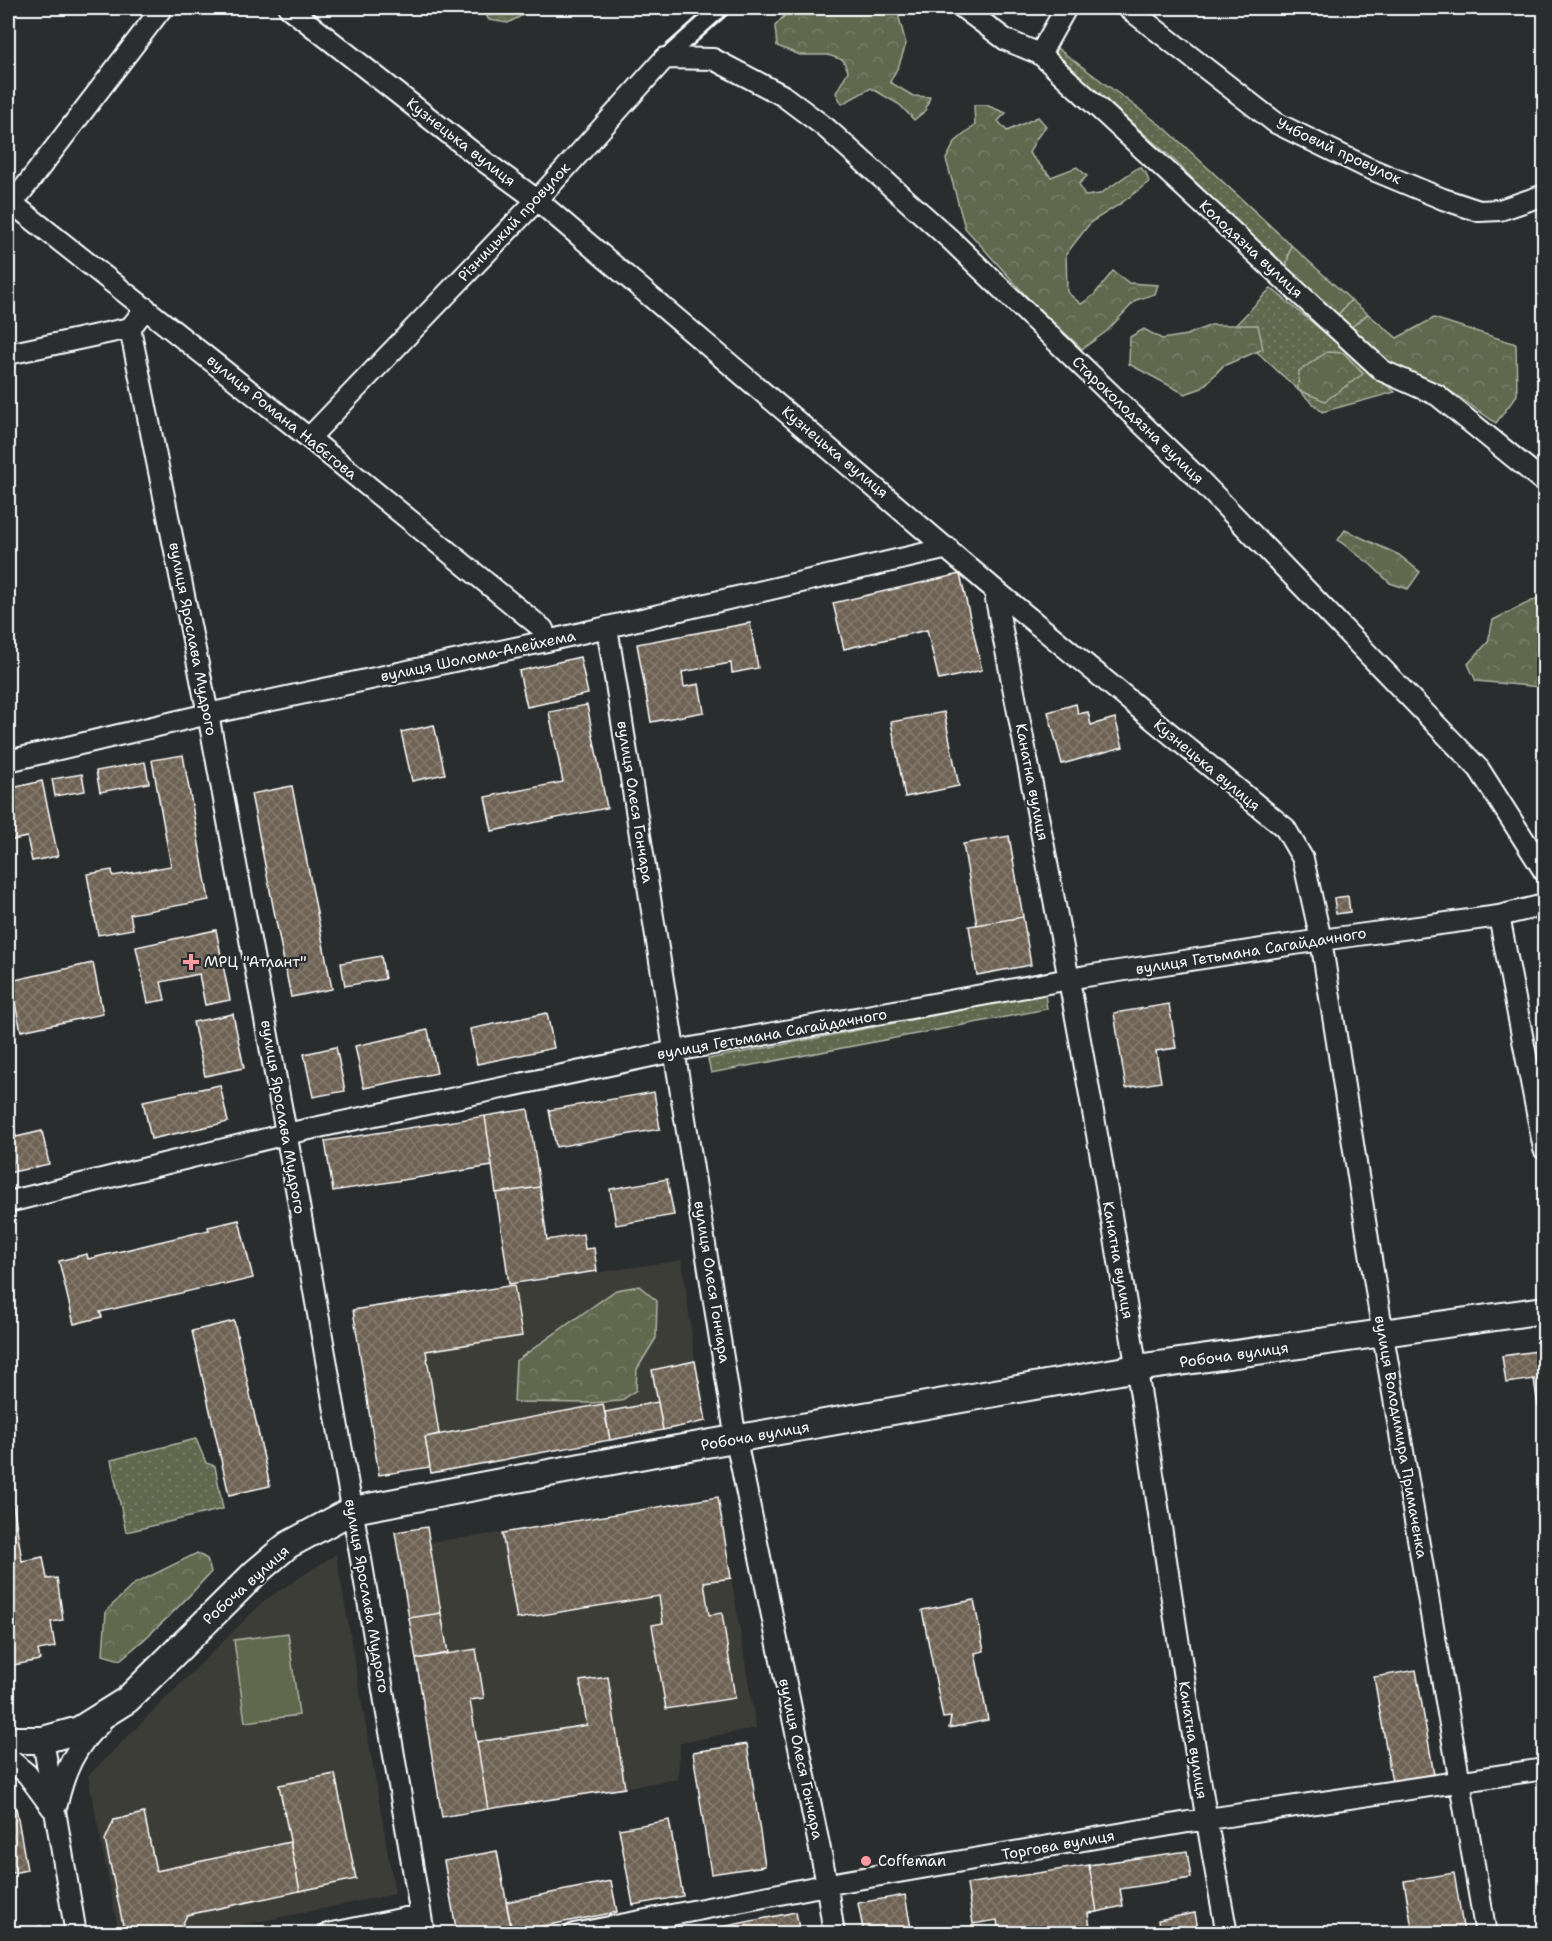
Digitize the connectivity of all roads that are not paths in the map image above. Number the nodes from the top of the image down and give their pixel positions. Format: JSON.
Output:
{"nodes":[{"id":1,"x":162,"y":8,"type":"edge"},
{"id":2,"x":289,"y":8,"type":"edge"},
{"id":3,"x":720,"y":8,"type":"edge"},
{"id":4,"x":963,"y":8,"type":"edge"},
{"id":5,"x":1066,"y":8,"type":"edge"},
{"id":6,"x":1128,"y":8,"type":"edge"},
{"id":7,"x":1040,"y":54,"type":"junction"},
{"id":8,"x":665,"y":58,"type":"junction"},
{"id":9,"x":1545,"y":195,"type":"edge"},
{"id":10,"x":537,"y":200,"type":"junction"},
{"id":11,"x":10,"y":202,"type":"edge"},
{"id":12,"x":146,"y":308,"type":"junction"},
{"id":13,"x":130,"y":328,"type":"junction"},
{"id":14,"x":8,"y":354,"type":"edge"},
{"id":15,"x":309,"y":438,"type":"junction"},
{"id":16,"x":1545,"y":482,"type":"edge"},
{"id":17,"x":948,"y":548,"type":"junction"},
{"id":18,"x":994,"y":589,"type":"junction"},
{"id":19,"x":608,"y":627,"type":"junction"},
{"id":20,"x":547,"y":641,"type":"junction"},
{"id":21,"x":208,"y":714,"type":"junction"},
{"id":22,"x":8,"y":761,"type":"edge"},
{"id":23,"x":1545,"y":871,"type":"edge"},
{"id":24,"x":1545,"y":905,"type":"edge"},
{"id":25,"x":1499,"y":916,"type":"junction"},
{"id":26,"x":1321,"y":940,"type":"junction"},
{"id":27,"x":1070,"y":979,"type":"junction"},
{"id":28,"x":675,"y":1051,"type":"junction"},
{"id":29,"x":286,"y":1134,"type":"junction"},
{"id":30,"x":1545,"y":1149,"type":"edge"},
{"id":31,"x":8,"y":1202,"type":"edge"},
{"id":32,"x":1545,"y":1310,"type":"edge"},
{"id":33,"x":1383,"y":1335,"type":"junction"},
{"id":34,"x":1137,"y":1368,"type":"junction"},
{"id":35,"x":736,"y":1440,"type":"junction"},
{"id":36,"x":353,"y":1510,"type":"junction"},
{"id":37,"x":127,"y":1700,"type":"junction"},
{"id":38,"x":8,"y":1740,"type":"edge"},
{"id":39,"x":43,"y":1740,"type":"junction"},
{"id":40,"x":8,"y":1758,"type":"edge"},
{"id":41,"x":1545,"y":1768,"type":"edge"},
{"id":42,"x":1460,"y":1782,"type":"junction"},
{"id":43,"x":55,"y":1813,"type":"junction"},
{"id":44,"x":1206,"y":1819,"type":"junction"},
{"id":45,"x":827,"y":1885,"type":"junction"},
{"id":46,"x":422,"y":1924,"type":"edge"},
{"id":47,"x":76,"y":1934,"type":"edge"},
{"id":48,"x":328,"y":1934,"type":"edge"},
{"id":49,"x":574,"y":1934,"type":"edge"},
{"id":50,"x":834,"y":1934,"type":"edge"},
{"id":51,"x":1227,"y":1934,"type":"edge"},
{"id":52,"x":1486,"y":1934,"type":"edge"}],
"edges":[{"from":1,"to":11,"type":"street"},
{"from":2,"to":10,"type":"street","name":"Кузнецька вулиця"},
{"from":3,"to":8,"type":"street","name":"Різницький провулок"},
{"from":4,"to":7,"type":"street","name":"Колодязна вулиця"},
{"from":5,"to":7,"type":"street"},
{"from":6,"to":9,"type":"street","name":"Учбовий провулок"},
{"from":7,"to":16,"type":"street","name":"Колодязна вулиця"},
{"from":8,"to":10,"type":"street","name":"Різницький провулок"},
{"from":8,"to":23,"type":"street","name":"Староколодязна вулиця"},
{"from":10,"to":15,"type":"street","name":"Різницький провулок"},
{"from":10,"to":17,"type":"street","name":"Кузнецька вулиця"},
{"from":11,"to":12,"type":"street","name":"вулиця Романа Набєгова"},
{"from":12,"to":13,"type":"street"},
{"from":12,"to":15,"type":"street","name":"вулиця Романа Набєгова"},
{"from":13,"to":14,"type":"street"},
{"from":13,"to":21,"type":"street","name":"вулиця Ярослава Мудрого"},
{"from":15,"to":20,"type":"street","name":"вулиця Романа Набєгова"},
{"from":17,"to":18,"type":"street","name":"Кузнецька вулиця"},
{"from":17,"to":19,"type":"street","name":"вулиця Шолома-Алейхема"},
{"from":18,"to":26,"type":"street","name":"Кузнецька вулиця"},
{"from":18,"to":27,"type":"street","name":"Канатна вулиця"},
{"from":19,"to":20,"type":"street","name":"вулиця Шолома-Алейхема"},
{"from":19,"to":28,"type":"street","name":"вулиця Олеся Гончара"},
{"from":20,"to":21,"type":"street","name":"вулиця Шолома-Алейхема"},
{"from":21,"to":22,"type":"street","name":"вулиця Шолома-Алейхема"},
{"from":21,"to":29,"type":"street","name":"вулиця Ярослава Мудрого"},
{"from":24,"to":25,"type":"street","name":"вулиця Гетьмана Сагайдачного"},
{"from":25,"to":26,"type":"street","name":"вулиця Гетьмана Сагайдачного"},
{"from":25,"to":30,"type":"street"},
{"from":26,"to":27,"type":"street","name":"вулиця Гетьмана Сагайдачного"},
{"from":26,"to":33,"type":"street","name":"вулиця Володимира Примаченка"},
{"from":27,"to":28,"type":"street","name":"вулиця Гетьмана Сагайдачного"},
{"from":27,"to":34,"type":"street","name":"Канатна вулиця"},
{"from":28,"to":29,"type":"street","name":"вулиця Гетьмана Сагайдачного"},
{"from":28,"to":35,"type":"street","name":"вулиця Олеся Гончара"},
{"from":29,"to":31,"type":"street","name":"вулиця Гетьмана Сагайдачного"},
{"from":29,"to":36,"type":"street","name":"вулиця Ярослава Мудрого"},
{"from":32,"to":33,"type":"street","name":"Робоча вулиця"},
{"from":33,"to":34,"type":"street","name":"Робоча вулиця"},
{"from":33,"to":42,"type":"street","name":"вулиця Володимира Примаченка"},
{"from":34,"to":35,"type":"street","name":"Робоча вулиця"},
{"from":34,"to":44,"type":"street","name":"Канатна вулиця"},
{"from":35,"to":36,"type":"street","name":"Робоча вулиця"},
{"from":35,"to":45,"type":"street","name":"вулиця Олеся Гончара"},
{"from":36,"to":37,"type":"street","name":"Робоча вулиця"},
{"from":36,"to":46,"type":"street","name":"вулиця Ярослава Мудрого"},
{"from":37,"to":39,"type":"street","name":"Робоча вулиця"},
{"from":37,"to":43,"type":"street"},
{"from":38,"to":39,"type":"street","name":"Робоча вулиця"},
{"from":39,"to":43,"type":"street"},
{"from":40,"to":43,"type":"street"},
{"from":41,"to":42,"type":"street","name":"Торгова вулиця"},
{"from":42,"to":44,"type":"street","name":"Торгова вулиця"},
{"from":42,"to":52,"type":"street","name":"вулиця Володимира Примаченка"},
{"from":43,"to":47,"type":"street"},
{"from":44,"to":45,"type":"street","name":"Торгова вулиця"},
{"from":44,"to":51,"type":"street","name":"Канатна вулиця"},
{"from":45,"to":49,"type":"street","name":"Торгова вулиця"},
{"from":45,"to":50,"type":"street","name":"вулиця Олеся Гончара"},
{"from":46,"to":48,"type":"street"}]}
